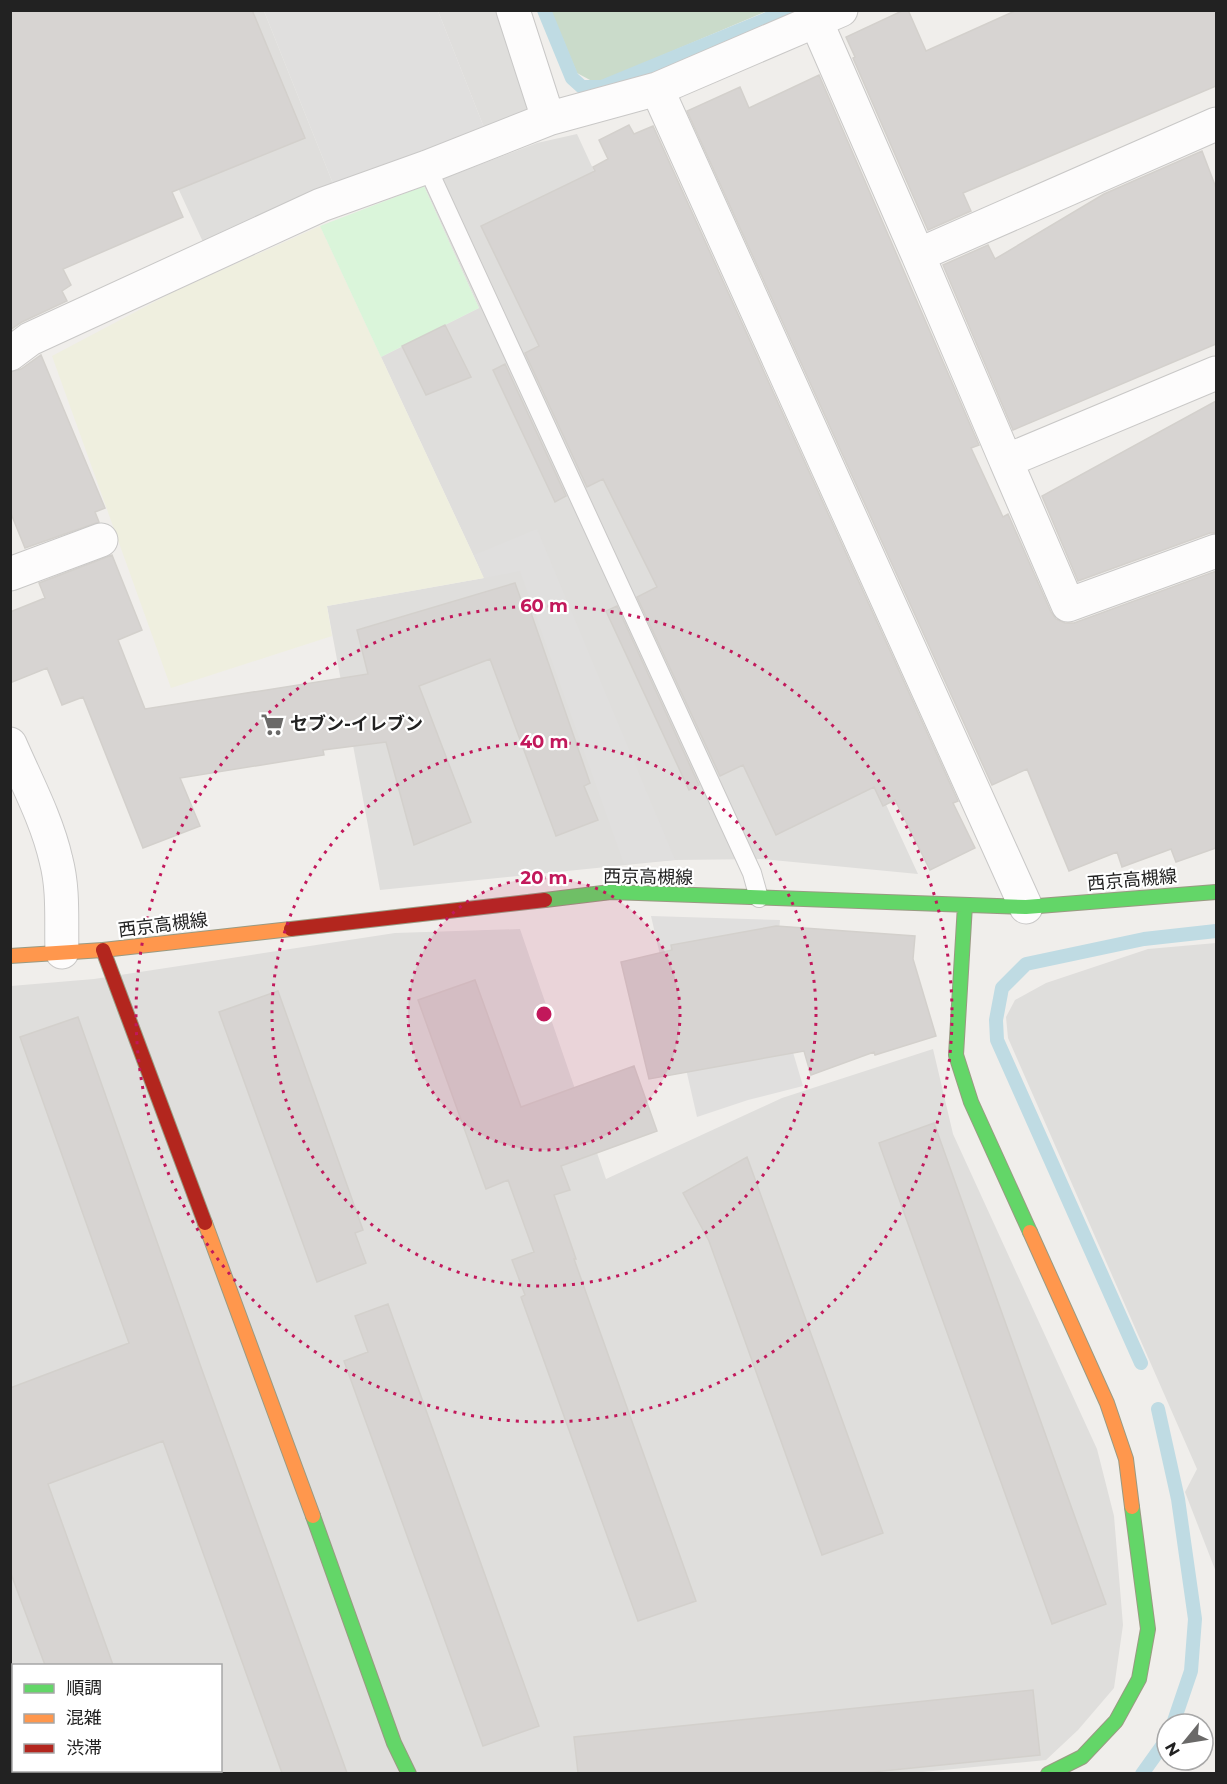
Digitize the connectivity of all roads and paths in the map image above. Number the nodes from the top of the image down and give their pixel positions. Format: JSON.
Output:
{"nodes":[{"id":1,"x":513,"y":10,"type":"edge"},
{"id":2,"x":829,"y":16,"type":"edge"},
{"id":3,"x":657,"y":89,"type":"junction"},
{"id":4,"x":551,"y":118,"type":"junction"},
{"id":5,"x":1216,"y":124,"type":"edge"},
{"id":6,"x":427,"y":167,"type":"junction"},
{"id":7,"x":918,"y":255,"type":"junction"},
{"id":8,"x":10,"y":354,"type":"edge"},
{"id":9,"x":1216,"y":373,"type":"edge"},
{"id":10,"x":1006,"y":461,"type":"junction"},
{"id":11,"x":101,"y":540,"type":"dead end"},
{"id":12,"x":1216,"y":551,"type":"edge"},
{"id":13,"x":10,"y":574,"type":"edge"},
{"id":14,"x":10,"y":744,"type":"edge"},
{"id":15,"x":1216,"y":892,"type":"edge"},
{"id":16,"x":759,"y":898,"type":"junction"},
{"id":17,"x":965,"y":905,"type":"junction"},
{"id":18,"x":1026,"y":907,"type":"junction"},
{"id":19,"x":103,"y":950,"type":"junction"},
{"id":20,"x":62,"y":952,"type":"junction"},
{"id":21,"x":10,"y":956,"type":"edge"},
{"id":22,"x":409,"y":1773,"type":"edge"},
{"id":23,"x":1048,"y":1773,"type":"edge"}],
"edges":[{"from":1,"to":4,"type":"street"},
{"from":2,"to":3,"type":"street"},
{"from":2,"to":7,"type":"street"},
{"from":3,"to":4,"type":"street"},
{"from":3,"to":18,"type":"street"},
{"from":4,"to":6,"type":"street"},
{"from":5,"to":7,"type":"street"},
{"from":6,"to":8,"type":"street"},
{"from":6,"to":16,"type":"lane"},
{"from":7,"to":10,"type":"street"},
{"from":9,"to":10,"type":"street"},
{"from":10,"to":12,"type":"street"},
{"from":11,"to":13,"type":"street"},
{"from":14,"to":20,"type":"street"},
{"from":15,"to":18,"type":"street","name":"西京高槻線"},
{"from":16,"to":17,"type":"street","name":"西京高槻線"},
{"from":16,"to":19,"type":"street","name":"西京高槻線"},
{"from":17,"to":18,"type":"street","name":"西京高槻線"},
{"from":17,"to":23,"type":"street"},
{"from":19,"to":20,"type":"street","name":"西京高槻線"},
{"from":19,"to":22,"type":"street"},
{"from":20,"to":21,"type":"street","name":"西京高槻線"}]}
